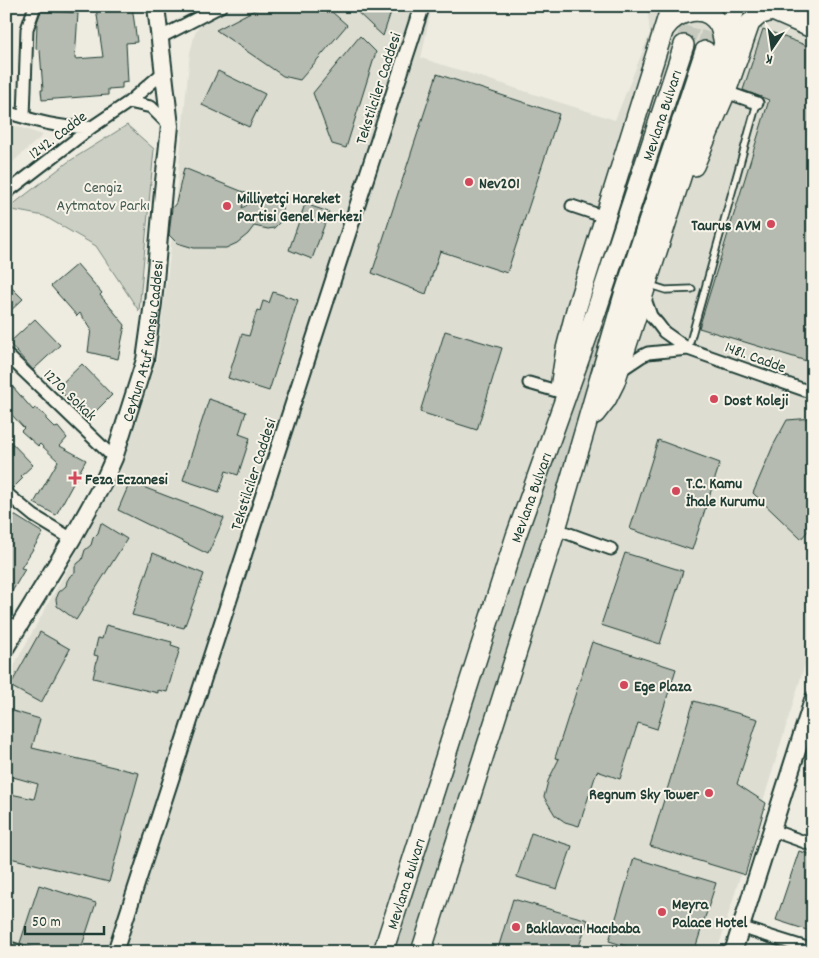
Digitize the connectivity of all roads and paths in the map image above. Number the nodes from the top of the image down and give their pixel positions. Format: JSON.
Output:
{"nodes":[{"id":1,"x":35,"y":6,"type":"edge"},
{"id":2,"x":156,"y":6,"type":"edge"},
{"id":3,"x":221,"y":6,"type":"edge"},
{"id":4,"x":422,"y":6,"type":"edge"},
{"id":5,"x":663,"y":6,"type":"edge"},
{"id":6,"x":672,"y":6,"type":"edge"},
{"id":7,"x":735,"y":8,"type":"edge"},
{"id":8,"x":780,"y":10,"type":"edge"},
{"id":9,"x":813,"y":15,"type":"edge"},
{"id":10,"x":665,"y":28,"type":"junction"},
{"id":11,"x":813,"y":29,"type":"edge"},
{"id":12,"x":161,"y":37,"type":"junction"},
{"id":13,"x":684,"y":45,"type":"tunnel mouth"},
{"id":14,"x":724,"y":45,"type":"junction"},
{"id":15,"x":705,"y":51,"type":"tunnel mouth"},
{"id":16,"x":165,"y":71,"type":"junction"},
{"id":17,"x":726,"y":92,"type":"junction"},
{"id":18,"x":129,"y":102,"type":"junction"},
{"id":19,"x":757,"y":103,"type":"joint"},
{"id":20,"x":6,"y":112,"type":"edge"},
{"id":21,"x":24,"y":118,"type":"junction"},
{"id":22,"x":92,"y":126,"type":"junction"},
{"id":23,"x":170,"y":126,"type":"junction"},
{"id":24,"x":678,"y":186,"type":"junction"},
{"id":25,"x":6,"y":193,"type":"edge"},
{"id":26,"x":572,"y":206,"type":"dead end"},
{"id":27,"x":605,"y":217,"type":"junction"},
{"id":28,"x":692,"y":289,"type":"dead end"},
{"id":29,"x":645,"y":290,"type":"junction"},
{"id":30,"x":688,"y":349,"type":"junction"},
{"id":31,"x":6,"y":354,"type":"edge"},
{"id":32,"x":618,"y":372,"type":"junction"},
{"id":33,"x":529,"y":383,"type":"dead end"},
{"id":34,"x":813,"y":393,"type":"edge"},
{"id":35,"x":560,"y":401,"type":"junction"},
{"id":36,"x":588,"y":420,"type":"junction"},
{"id":37,"x":114,"y":458,"type":"junction"},
{"id":38,"x":6,"y":493,"type":"edge"},
{"id":39,"x":556,"y":529,"type":"junction"},
{"id":40,"x":72,"y":539,"type":"junction"},
{"id":41,"x":611,"y":549,"type":"dead end"},
{"id":42,"x":6,"y":647,"type":"edge"},
{"id":43,"x":813,"y":700,"type":"edge"},
{"id":44,"x":771,"y":830,"type":"junction"},
{"id":45,"x":813,"y":845,"type":"edge"},
{"id":46,"x":740,"y":926,"type":"junction"},
{"id":47,"x":6,"y":947,"type":"edge"},
{"id":48,"x":813,"y":950,"type":"edge"},
{"id":49,"x":23,"y":952,"type":"edge"},
{"id":50,"x":115,"y":952,"type":"edge"},
{"id":51,"x":383,"y":952,"type":"edge"},
{"id":52,"x":421,"y":952,"type":"edge"},
{"id":53,"x":733,"y":952,"type":"edge"}],
"edges":[{"from":1,"to":21,"type":"street"},
{"from":2,"to":12,"type":"main road","name":"Ceyhun Atuf Kansu Caddesi"},
{"from":3,"to":12,"type":"street"},
{"from":4,"to":50,"type":"street","name":"Tekstilciler Caddesi"},
{"from":5,"to":10,"type":"highway"},
{"from":6,"to":10,"type":"highway"},
{"from":7,"to":14,"type":"highway"},
{"from":8,"to":9,"type":"main road"},
{"from":8,"to":11,"type":"main road"},
{"from":8,"to":17,"type":"highway"},
{"from":10,"to":14,"type":"highway"},
{"from":10,"to":27,"type":"highway"},
{"from":12,"to":16,"type":"main road","name":"Ceyhun Atuf Kansu Caddesi"},
{"from":13,"to":35,"type":"highway","name":"Mevlana Bulvarı"},
{"from":14,"to":24,"type":"highway"},
{"from":15,"to":36,"type":"highway","name":"Mevlana Bulvarı"},
{"from":16,"to":18,"type":"street","name":"1242. Cadde"},
{"from":16,"to":23,"type":"main road","name":"Ceyhun Atuf Kansu Caddesi"},
{"from":17,"to":19,"type":"street"},
{"from":17,"to":24,"type":"highway"},
{"from":18,"to":22,"type":"street","name":"1242. Cadde"},
{"from":18,"to":23,"type":"street"},
{"from":19,"to":30,"type":"lane"},
{"from":20,"to":21,"type":"street"},
{"from":21,"to":22,"type":"street"},
{"from":22,"to":25,"type":"street","name":"1242. Cadde"},
{"from":23,"to":37,"type":"main road","name":"Ceyhun Atuf Kansu Caddesi"},
{"from":24,"to":29,"type":"highway"},
{"from":26,"to":27,"type":"street"},
{"from":27,"to":35,"type":"highway"},
{"from":28,"to":29,"type":"lane"},
{"from":29,"to":30,"type":"street","name":"1481. Cadde"},
{"from":29,"to":32,"type":"highway"},
{"from":30,"to":32,"type":"street","name":"1481. Cadde"},
{"from":30,"to":34,"type":"street","name":"1481. Cadde"},
{"from":31,"to":37,"type":"street","name":"1270. Sokak"},
{"from":32,"to":36,"type":"highway"},
{"from":33,"to":35,"type":"street"},
{"from":35,"to":51,"type":"highway","name":"Mevlana Bulvarı"},
{"from":36,"to":39,"type":"highway","name":"Mevlana Bulvarı"},
{"from":37,"to":40,"type":"main road","name":"Ceyhun Atuf Kansu Caddesi"},
{"from":38,"to":40,"type":"street"},
{"from":39,"to":41,"type":"street"},
{"from":39,"to":52,"type":"highway","name":"Mevlana Bulvarı"},
{"from":40,"to":42,"type":"main road","name":"Ceyhun Atuf Kansu Caddesi"},
{"from":43,"to":44,"type":"main road"},
{"from":44,"to":45,"type":"street"},
{"from":44,"to":46,"type":"main road"},
{"from":46,"to":48,"type":"street"},
{"from":46,"to":53,"type":"main road"},
{"from":47,"to":49,"type":"street"}]}
